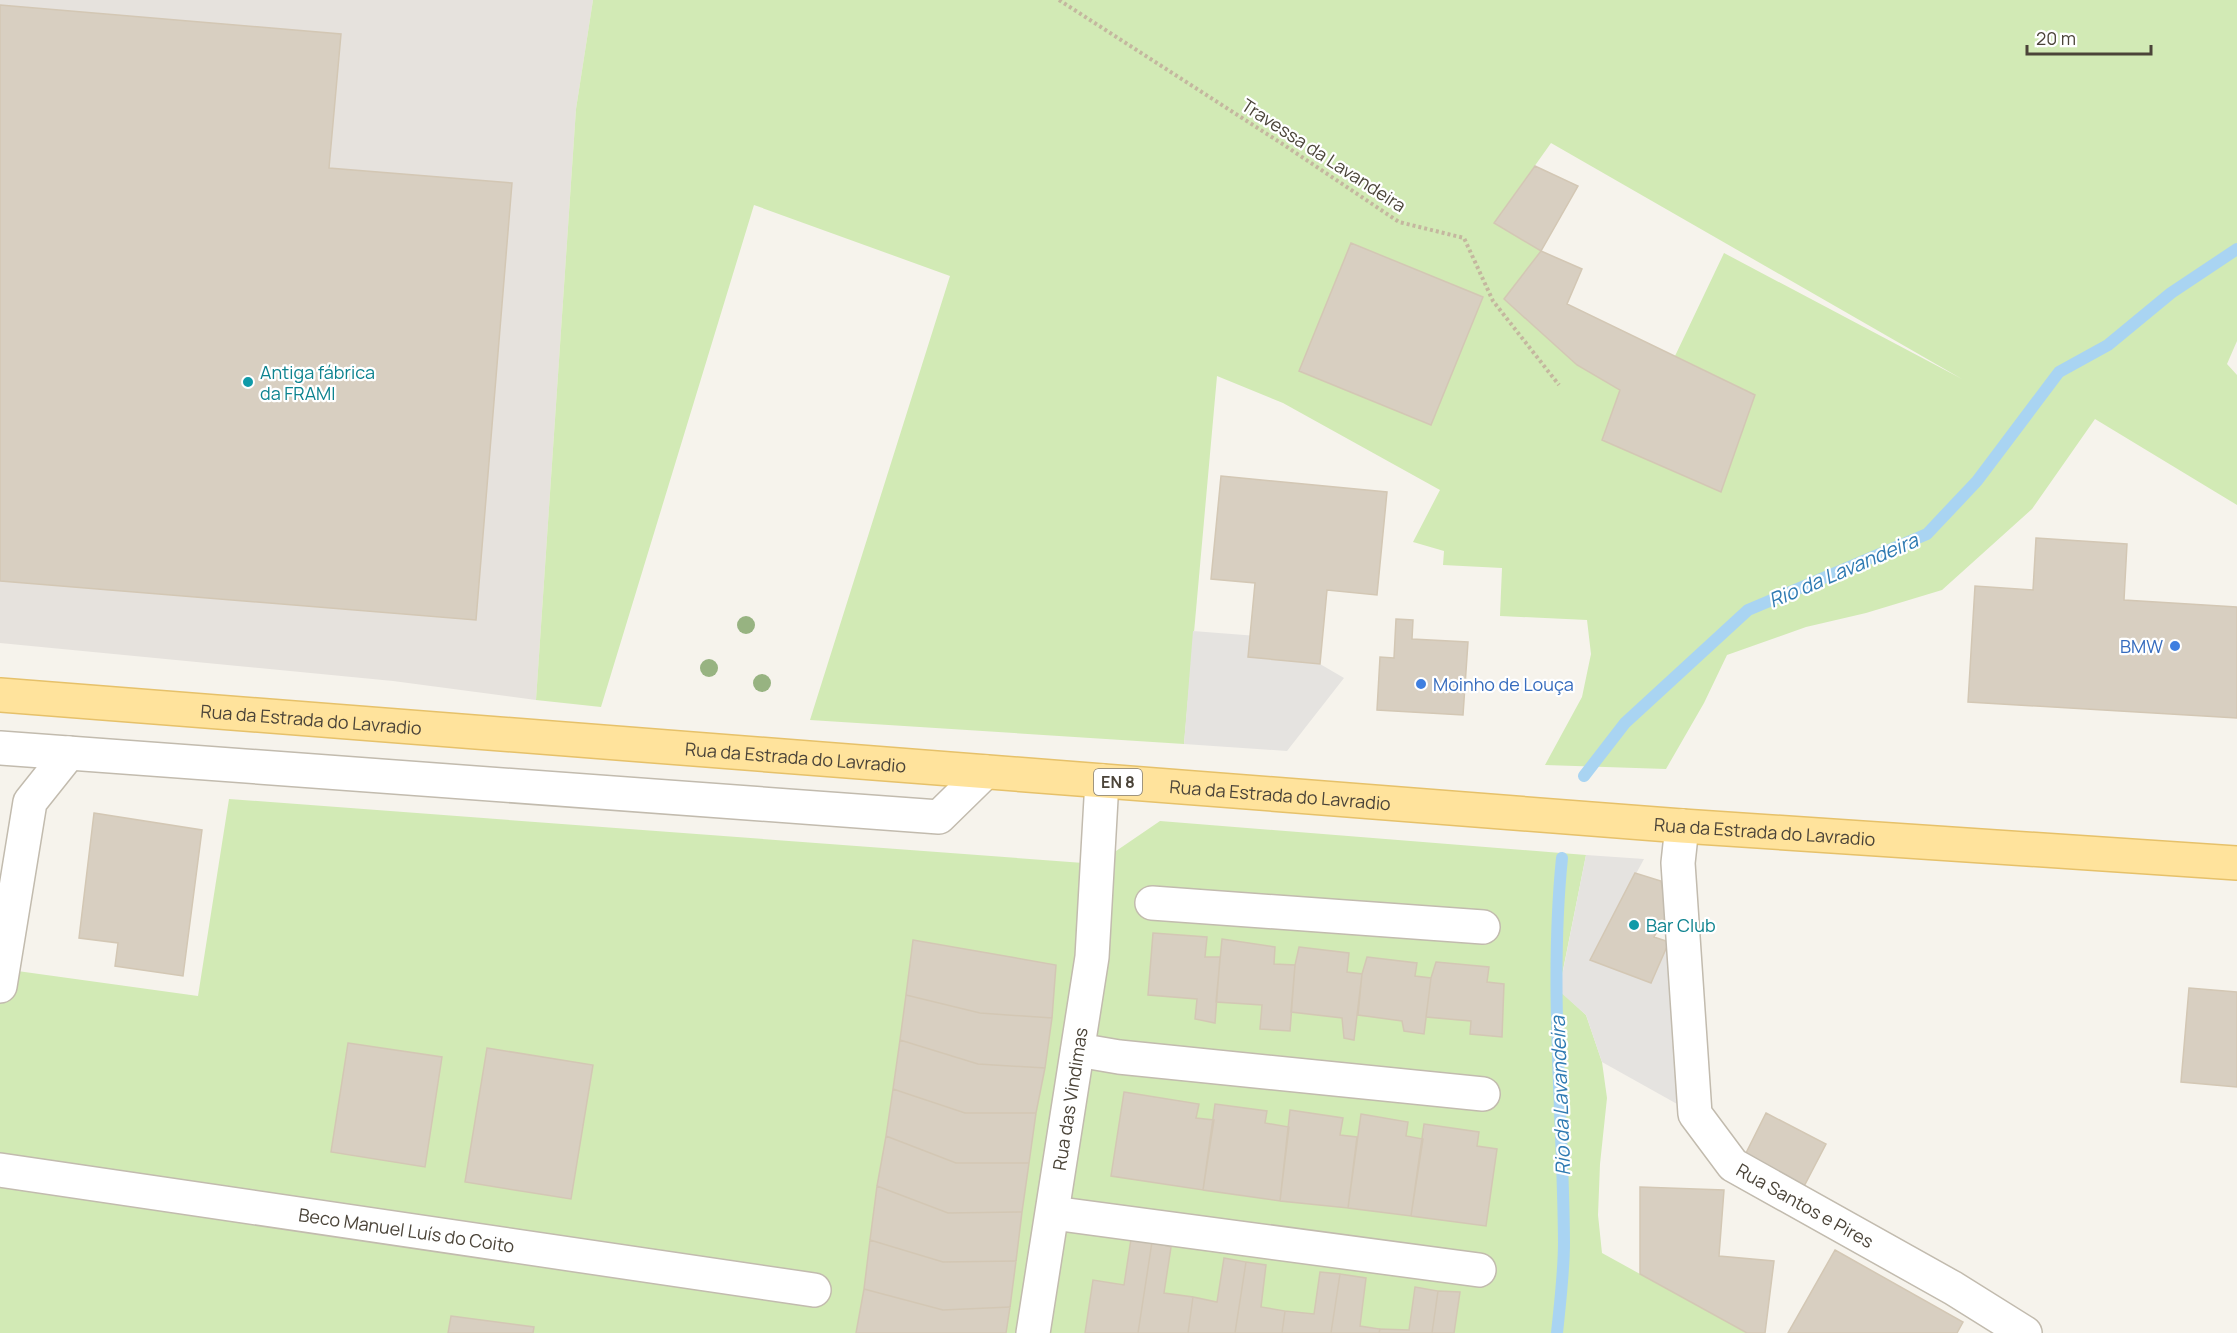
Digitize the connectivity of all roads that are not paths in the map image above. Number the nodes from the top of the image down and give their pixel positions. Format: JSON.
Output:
{"nodes":[{"id":1,"x":0,"y":695,"type":"edge"},
{"id":2,"x":0,"y":748,"type":"edge"},
{"id":3,"x":69,"y":753,"type":"junction"},
{"id":4,"x":985,"y":772,"type":"junction"},
{"id":5,"x":1102,"y":781,"type":"junction"},
{"id":6,"x":1682,"y":826,"type":"junction"},
{"id":7,"x":2237,"y":863,"type":"edge"},
{"id":8,"x":1152,"y":903,"type":"dead end"},
{"id":9,"x":1483,"y":927,"type":"dead end"},
{"id":10,"x":0,"y":986,"type":"edge"},
{"id":11,"x":1078,"y":1050,"type":"junction"},
{"id":12,"x":1483,"y":1094,"type":"dead end"},
{"id":13,"x":0,"y":1170,"type":"edge"},
{"id":14,"x":1053,"y":1213,"type":"junction"},
{"id":15,"x":1479,"y":1270,"type":"dead end"},
{"id":16,"x":814,"y":1290,"type":"dead end"},
{"id":17,"x":1033,"y":1333,"type":"edge"},
{"id":18,"x":2025,"y":1333,"type":"edge"}],
"edges":[{"from":1,"to":4,"type":"main road","name":"Rua da Estrada do Lavradio","number":"EN 8"},
{"from":2,"to":3,"type":"street"},
{"from":3,"to":4,"type":"street"},
{"from":3,"to":10,"type":"street"},
{"from":4,"to":5,"type":"main road","name":"Rua da Estrada do Lavradio","number":"EN 8"},
{"from":5,"to":6,"type":"main road","name":"Rua da Estrada do Lavradio","number":"EN 8"},
{"from":5,"to":11,"type":"street","name":"Rua das Vindimas"},
{"from":6,"to":7,"type":"main road","name":"Rua da Estrada do Lavradio","number":"EN 8"},
{"from":6,"to":18,"type":"street","name":"Rua Santos e Pires"},
{"from":8,"to":9,"type":"street"},
{"from":11,"to":12,"type":"street"},
{"from":11,"to":14,"type":"street","name":"Rua das Vindimas"},
{"from":13,"to":16,"type":"street","name":"Beco Manuel Luís do Coito"},
{"from":14,"to":15,"type":"street"},
{"from":14,"to":17,"type":"street","name":"Rua das Vindimas"}]}
